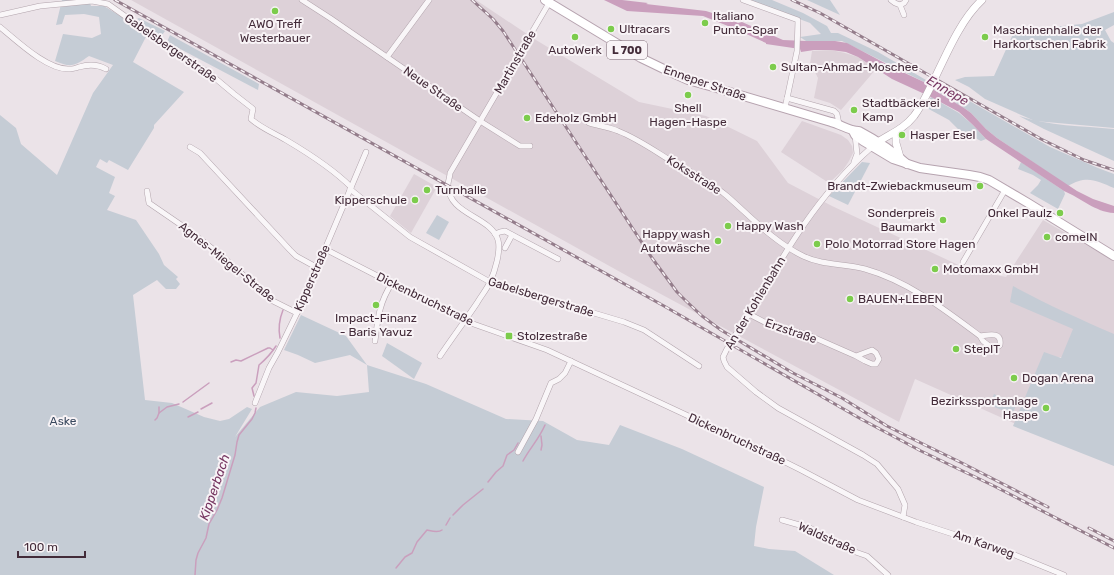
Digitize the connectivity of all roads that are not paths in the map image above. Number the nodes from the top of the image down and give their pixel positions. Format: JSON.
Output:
{"nodes":[{"id":1,"x":302,"y":0,"type":"edge"},
{"id":2,"x":429,"y":0,"type":"edge"},
{"id":3,"x":743,"y":0,"type":"edge"},
{"id":4,"x":891,"y":0,"type":"edge"},
{"id":5,"x":906,"y":0,"type":"edge"},
{"id":6,"x":547,"y":1,"type":"edge"},
{"id":7,"x":980,"y":1,"type":"edge"},
{"id":8,"x":900,"y":5,"type":"junction"},
{"id":9,"x":0,"y":15,"type":"edge"},
{"id":10,"x":904,"y":15,"type":"dead end"},
{"id":11,"x":0,"y":27,"type":"edge"},
{"id":12,"x":387,"y":57,"type":"junction"},
{"id":13,"x":106,"y":69,"type":"dead end"},
{"id":14,"x":788,"y":98,"type":"junction"},
{"id":15,"x":785,"y":108,"type":"junction"},
{"id":16,"x":480,"y":121,"type":"junction"},
{"id":17,"x":589,"y":123,"type":"dead end"},
{"id":18,"x":839,"y":124,"type":"junction"},
{"id":19,"x":896,"y":132,"type":"junction"},
{"id":20,"x":854,"y":133,"type":"junction"},
{"id":21,"x":875,"y":145,"type":"junction"},
{"id":22,"x":530,"y":146,"type":"dead end"},
{"id":23,"x":190,"y":147,"type":"dead end"},
{"id":24,"x":366,"y":152,"type":"dead end"},
{"id":25,"x":900,"y":157,"type":"junction"},
{"id":26,"x":853,"y":163,"type":"junction"},
{"id":27,"x":907,"y":164,"type":"junction"},
{"id":28,"x":351,"y":188,"type":"junction"},
{"id":29,"x":1005,"y":190,"type":"junction"},
{"id":30,"x":147,"y":191,"type":"dead end"},
{"id":31,"x":496,"y":234,"type":"junction"},
{"id":32,"x":512,"y":235,"type":"junction"},
{"id":33,"x":505,"y":248,"type":"dead end"},
{"id":34,"x":788,"y":248,"type":"junction"},
{"id":35,"x":325,"y":249,"type":"junction"},
{"id":36,"x":1114,"y":256,"type":"edge"},
{"id":37,"x":558,"y":259,"type":"dead end"},
{"id":38,"x":963,"y":262,"type":"dead end"},
{"id":39,"x":316,"y":267,"type":"junction"},
{"id":40,"x":490,"y":282,"type":"junction"},
{"id":41,"x":392,"y":283,"type":"junction"},
{"id":42,"x":297,"y":313,"type":"junction"},
{"id":43,"x":749,"y":314,"type":"junction"},
{"id":44,"x":465,"y":321,"type":"junction"},
{"id":45,"x":980,"y":336,"type":"dead end"},
{"id":46,"x":374,"y":341,"type":"dead end"},
{"id":47,"x":440,"y":356,"type":"dead end"},
{"id":48,"x":856,"y":356,"type":"dead end"},
{"id":49,"x":571,"y":361,"type":"junction"},
{"id":50,"x":699,"y":366,"type":"dead end"},
{"id":51,"x":255,"y":402,"type":"dead end"},
{"id":52,"x":518,"y":452,"type":"dead end"},
{"id":53,"x":903,"y":517,"type":"junction"},
{"id":54,"x":782,"y":520,"type":"dead end"},
{"id":55,"x":888,"y":575,"type":"edge"},
{"id":56,"x":1063,"y":575,"type":"edge"}],
"edges":[{"from":1,"to":12,"type":"street","name":"Neue Straße"},
{"from":2,"to":12,"type":"street"},
{"from":3,"to":14,"type":"street"},
{"from":4,"to":8,"type":"street"},
{"from":5,"to":8,"type":"street"},
{"from":6,"to":15,"type":"main road","name":"Enneper Straße","number":"L 700"},
{"from":6,"to":16,"type":"street","name":"Martinstraße"},
{"from":7,"to":19,"type":"main road"},
{"from":8,"to":10,"type":"street"},
{"from":9,"to":28,"type":"street","name":"Gabelsbergerstraße"},
{"from":11,"to":13,"type":"street"},
{"from":12,"to":16,"type":"street","name":"Neue Straße"},
{"from":14,"to":15,"type":"street"},
{"from":14,"to":18,"type":"street"},
{"from":15,"to":18,"type":"main road","name":"Enneper Straße","number":"L 700"},
{"from":16,"to":22,"type":"street"},
{"from":16,"to":31,"type":"street","name":"Martinstraße"},
{"from":17,"to":34,"type":"street","name":"Koksstraße"},
{"from":18,"to":20,"type":"main road","name":"Enneper Straße","number":"L 700"},
{"from":19,"to":21,"type":"main road"},
{"from":19,"to":25,"type":"main road"},
{"from":20,"to":21,"type":"main road","name":"Enneper Straße","number":"L 700"},
{"from":20,"to":26,"type":"street"},
{"from":21,"to":25,"type":"main road","name":"Enneper Straße","number":"L 700"},
{"from":21,"to":26,"type":"street","name":"An der Kohlenbahn"},
{"from":21,"to":27,"type":"main road","name":"Enneper Straße","number":"L 700"},
{"from":23,"to":39,"type":"street"},
{"from":24,"to":28,"type":"street","name":"Kipperstraße"},
{"from":25,"to":27,"type":"main road","name":"Enneper Straße","number":"L 700"},
{"from":26,"to":34,"type":"street","name":"An der Kohlenbahn"},
{"from":27,"to":29,"type":"main road","name":"Enneper Straße","number":"L 700"},
{"from":28,"to":35,"type":"street","name":"Kipperstraße"},
{"from":28,"to":40,"type":"street","name":"Gabelsbergerstraße"},
{"from":29,"to":36,"type":"main road","number":"L 700"},
{"from":29,"to":38,"type":"street"},
{"from":30,"to":42,"type":"street","name":"Agnes-Miegel-Straße"},
{"from":31,"to":32,"type":"street"},
{"from":31,"to":40,"type":"street"},
{"from":32,"to":33,"type":"street"},
{"from":32,"to":37,"type":"street"},
{"from":34,"to":43,"type":"street","name":"An der Kohlenbahn"},
{"from":34,"to":45,"type":"street","name":"Koksstraße"},
{"from":35,"to":39,"type":"street","name":"Kipperstraße"},
{"from":35,"to":41,"type":"street","name":"Dickenbruchstraße"},
{"from":39,"to":42,"type":"street","name":"Kipperstraße"},
{"from":40,"to":44,"type":"street"},
{"from":40,"to":50,"type":"street","name":"Gabelsbergerstraße"},
{"from":41,"to":44,"type":"street","name":"Dickenbruchstraße"},
{"from":41,"to":46,"type":"street"},
{"from":42,"to":51,"type":"street","name":"Kipperstraße"},
{"from":43,"to":48,"type":"street","name":"Erzstraße"},
{"from":43,"to":53,"type":"street","name":"An der Kohlenbahn"},
{"from":44,"to":47,"type":"street"},
{"from":44,"to":49,"type":"street","name":"Dickenbruchstraße"},
{"from":49,"to":52,"type":"street"},
{"from":49,"to":53,"type":"street","name":"Dickenbruchstraße"},
{"from":53,"to":56,"type":"street","name":"Am Karweg"},
{"from":54,"to":55,"type":"street","name":"Waldstraße"}]}
